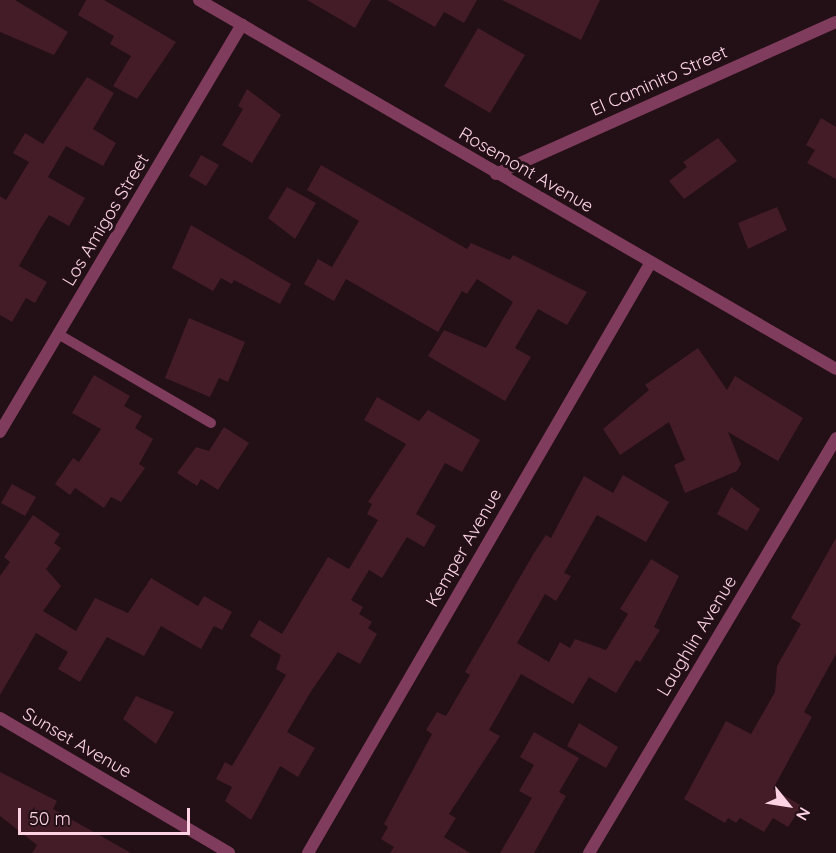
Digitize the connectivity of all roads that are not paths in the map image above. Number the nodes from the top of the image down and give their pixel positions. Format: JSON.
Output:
{"nodes":[{"id":1,"x":199,"y":0,"type":"edge"},
{"id":2,"x":836,"y":22,"type":"edge"},
{"id":3,"x":242,"y":25,"type":"junction"},
{"id":4,"x":496,"y":174,"type":"junction"},
{"id":5,"x":651,"y":262,"type":"junction"},
{"id":6,"x":58,"y":334,"type":"junction"},
{"id":7,"x":836,"y":369,"type":"edge"},
{"id":8,"x":211,"y":423,"type":"dead end"},
{"id":9,"x":0,"y":432,"type":"edge"},
{"id":10,"x":836,"y":438,"type":"edge"},
{"id":11,"x":0,"y":718,"type":"edge"},
{"id":12,"x":229,"y":853,"type":"edge"},
{"id":13,"x":308,"y":853,"type":"edge"},
{"id":14,"x":589,"y":853,"type":"edge"}],
"edges":[{"from":1,"to":3,"type":"street","name":"Rosemont Avenue"},
{"from":2,"to":4,"type":"street","name":"El Caminito Street"},
{"from":3,"to":4,"type":"street","name":"Rosemont Avenue"},
{"from":3,"to":6,"type":"street","name":"Los Amigos Street"},
{"from":4,"to":5,"type":"street","name":"Rosemont Avenue"},
{"from":5,"to":7,"type":"street","name":"Rosemont Avenue"},
{"from":5,"to":13,"type":"street","name":"Kemper Avenue"},
{"from":6,"to":8,"type":"lane"},
{"from":6,"to":9,"type":"street","name":"Los Amigos Street"},
{"from":10,"to":14,"type":"street","name":"Laughlin Avenue"},
{"from":11,"to":12,"type":"street","name":"Sunset Avenue"}]}
